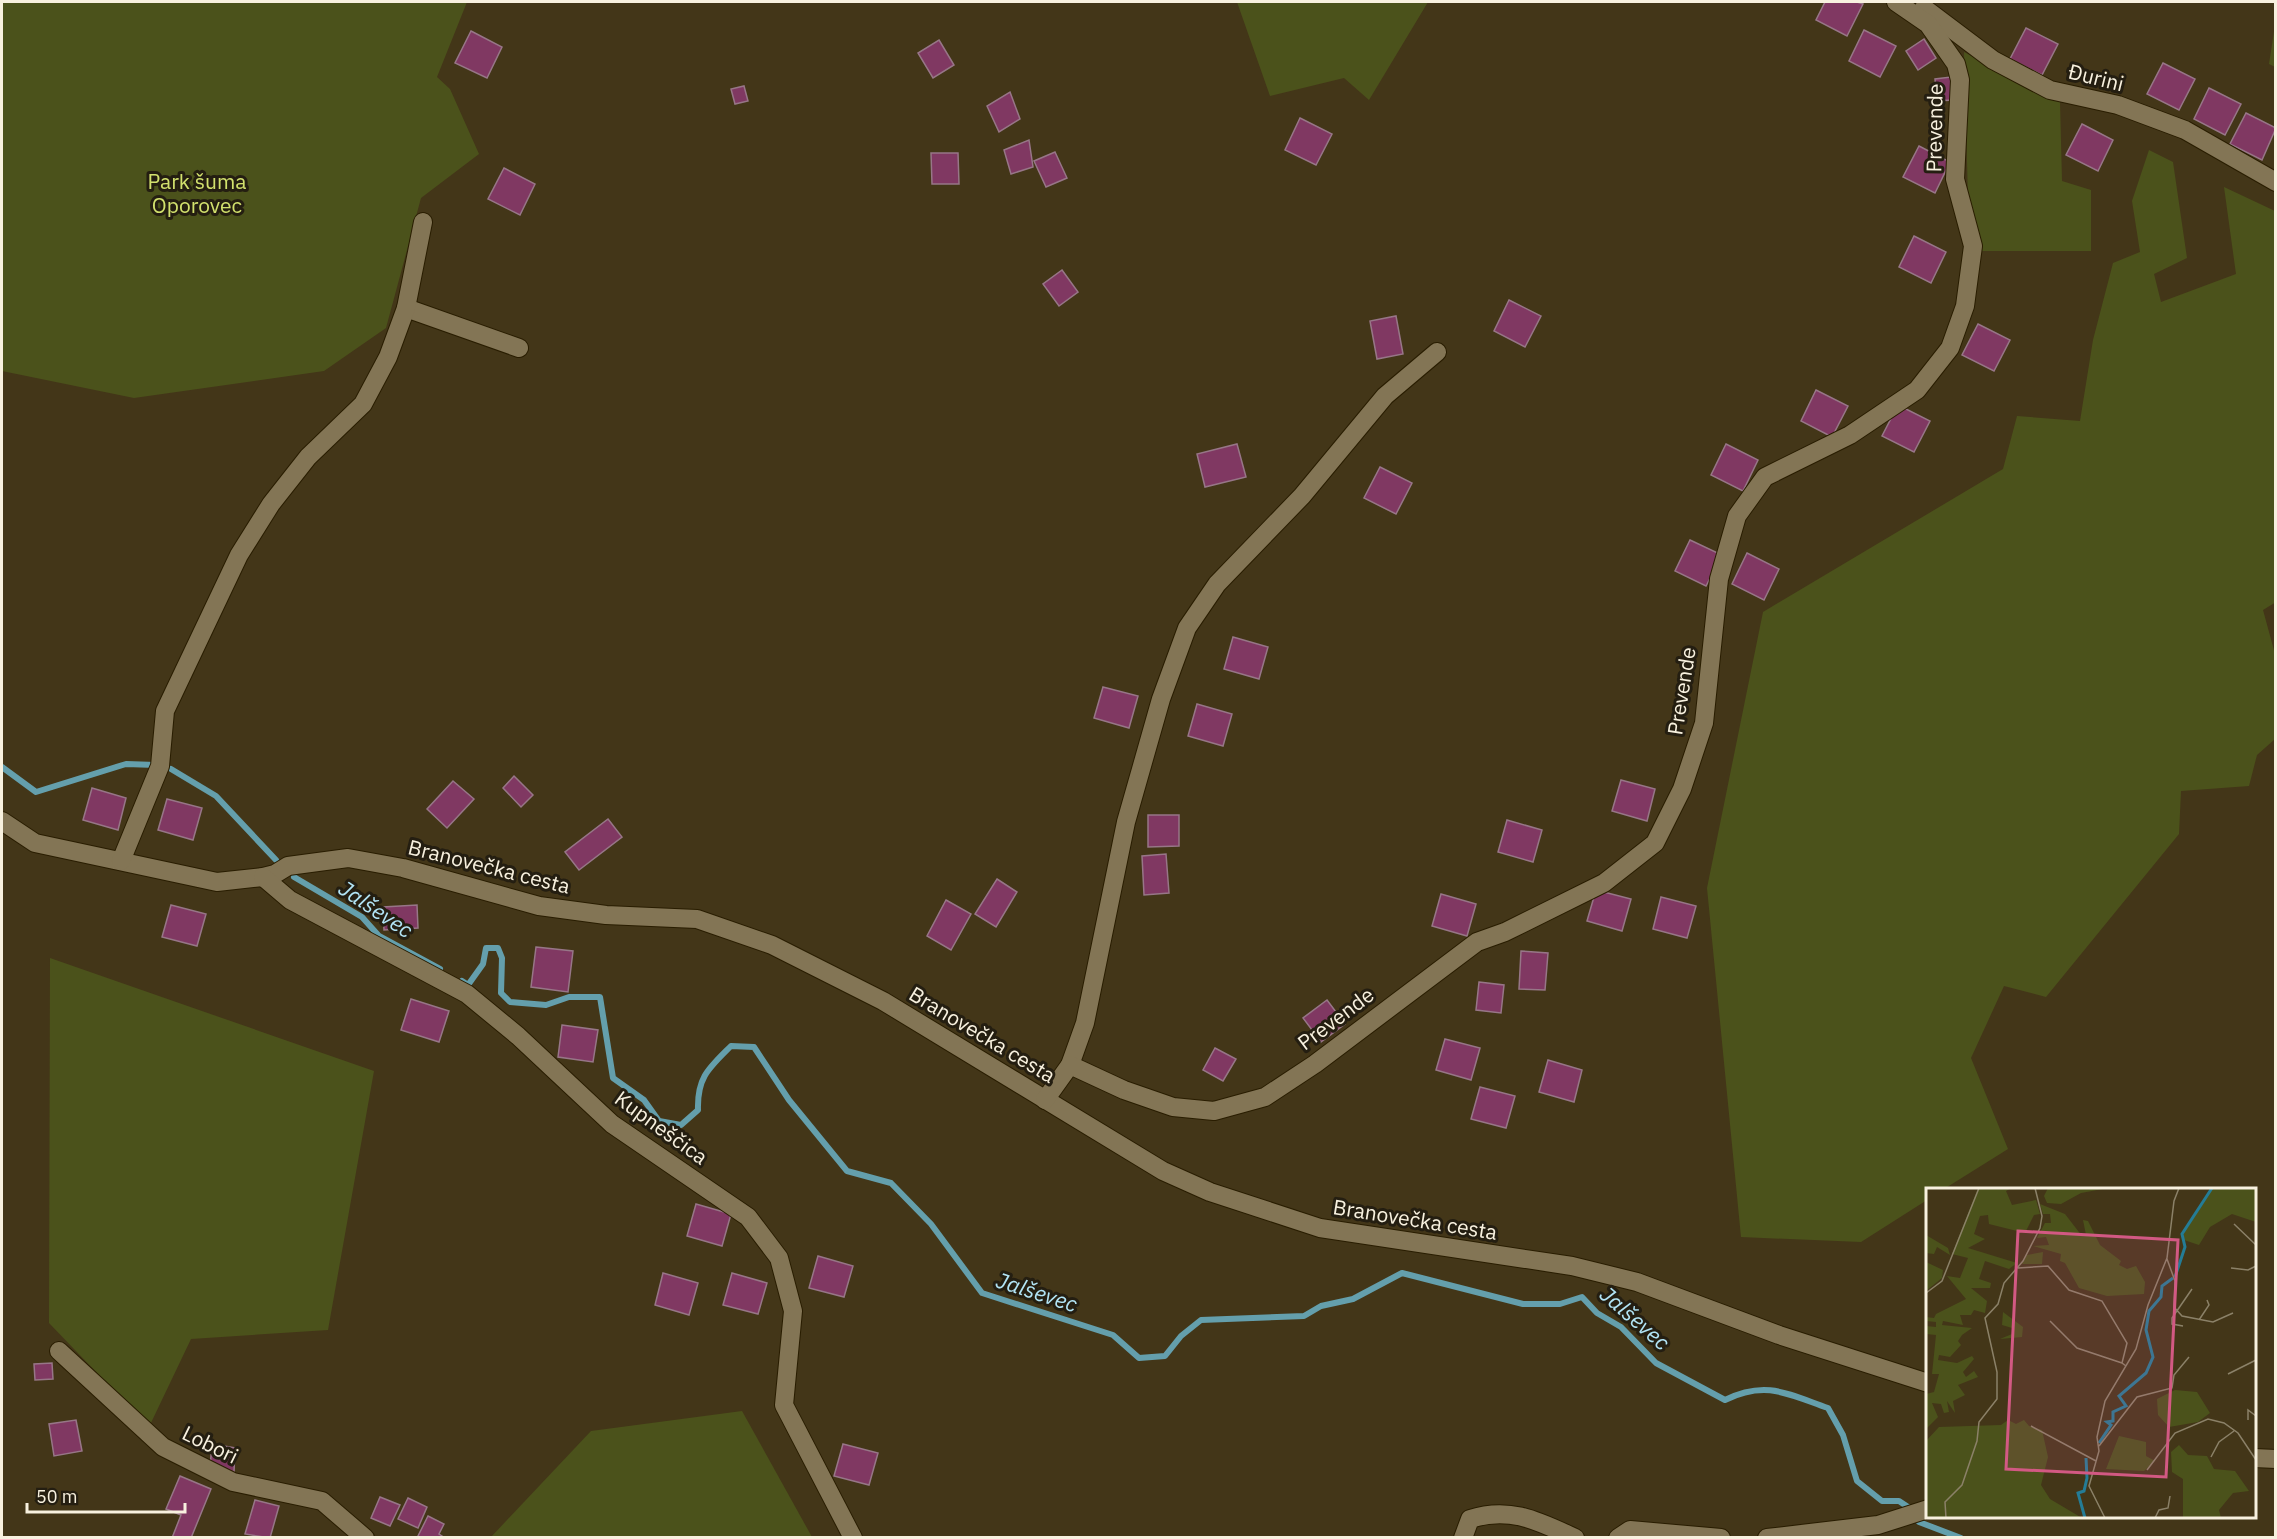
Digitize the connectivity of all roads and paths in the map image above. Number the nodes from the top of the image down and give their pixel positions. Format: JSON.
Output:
{"nodes":[{"id":1,"x":1896,"y":2,"type":"edge"},
{"id":2,"x":1916,"y":2,"type":"edge"},
{"id":3,"x":2276,"y":182,"type":"edge"},
{"id":4,"x":423,"y":222,"type":"dead end"},
{"id":5,"x":406,"y":308,"type":"junction"},
{"id":6,"x":519,"y":348,"type":"dead end"},
{"id":7,"x":1437,"y":352,"type":"dead end"},
{"id":8,"x":2,"y":820,"type":"edge"},
{"id":9,"x":121,"y":861,"type":"junction"},
{"id":10,"x":275,"y":872,"type":"junction"},
{"id":11,"x":1070,"y":1065,"type":"junction"},
{"id":12,"x":1045,"y":1100,"type":"junction"},
{"id":13,"x":59,"y":1351,"type":"dead end"},
{"id":14,"x":1926,"y":1382,"type":"edge"},
{"id":15,"x":2256,"y":1458,"type":"edge"},
{"id":16,"x":2276,"y":1459,"type":"edge"},
{"id":17,"x":1926,"y":1510,"type":"edge"},
{"id":18,"x":365,"y":1538,"type":"edge"},
{"id":19,"x":853,"y":1538,"type":"edge"},
{"id":20,"x":1463,"y":1538,"type":"edge"},
{"id":21,"x":1575,"y":1538,"type":"edge"},
{"id":22,"x":1618,"y":1538,"type":"edge"},
{"id":23,"x":1721,"y":1538,"type":"edge"},
{"id":24,"x":1767,"y":1538,"type":"edge"}],
"edges":[{"from":1,"to":11,"type":"street","name":"Prevende"},
{"from":2,"to":3,"type":"street","name":"Đurini"},
{"from":4,"to":5,"type":"street"},
{"from":5,"to":6,"type":"street"},
{"from":5,"to":9,"type":"street"},
{"from":7,"to":11,"type":"street"},
{"from":8,"to":9,"type":"street","name":"Branovečka cesta"},
{"from":9,"to":10,"type":"street","name":"Branovečka cesta"},
{"from":10,"to":12,"type":"street","name":"Branovečka cesta"},
{"from":10,"to":19,"type":"street","name":"Kupneščica"},
{"from":11,"to":12,"type":"street"},
{"from":12,"to":14,"type":"street","name":"Branovečka cesta"},
{"from":13,"to":18,"type":"street","name":"Lobori"},
{"from":15,"to":16,"type":"street"},
{"from":17,"to":24,"type":"street"},
{"from":20,"to":21,"type":"street"},
{"from":22,"to":23,"type":"street"}]}
